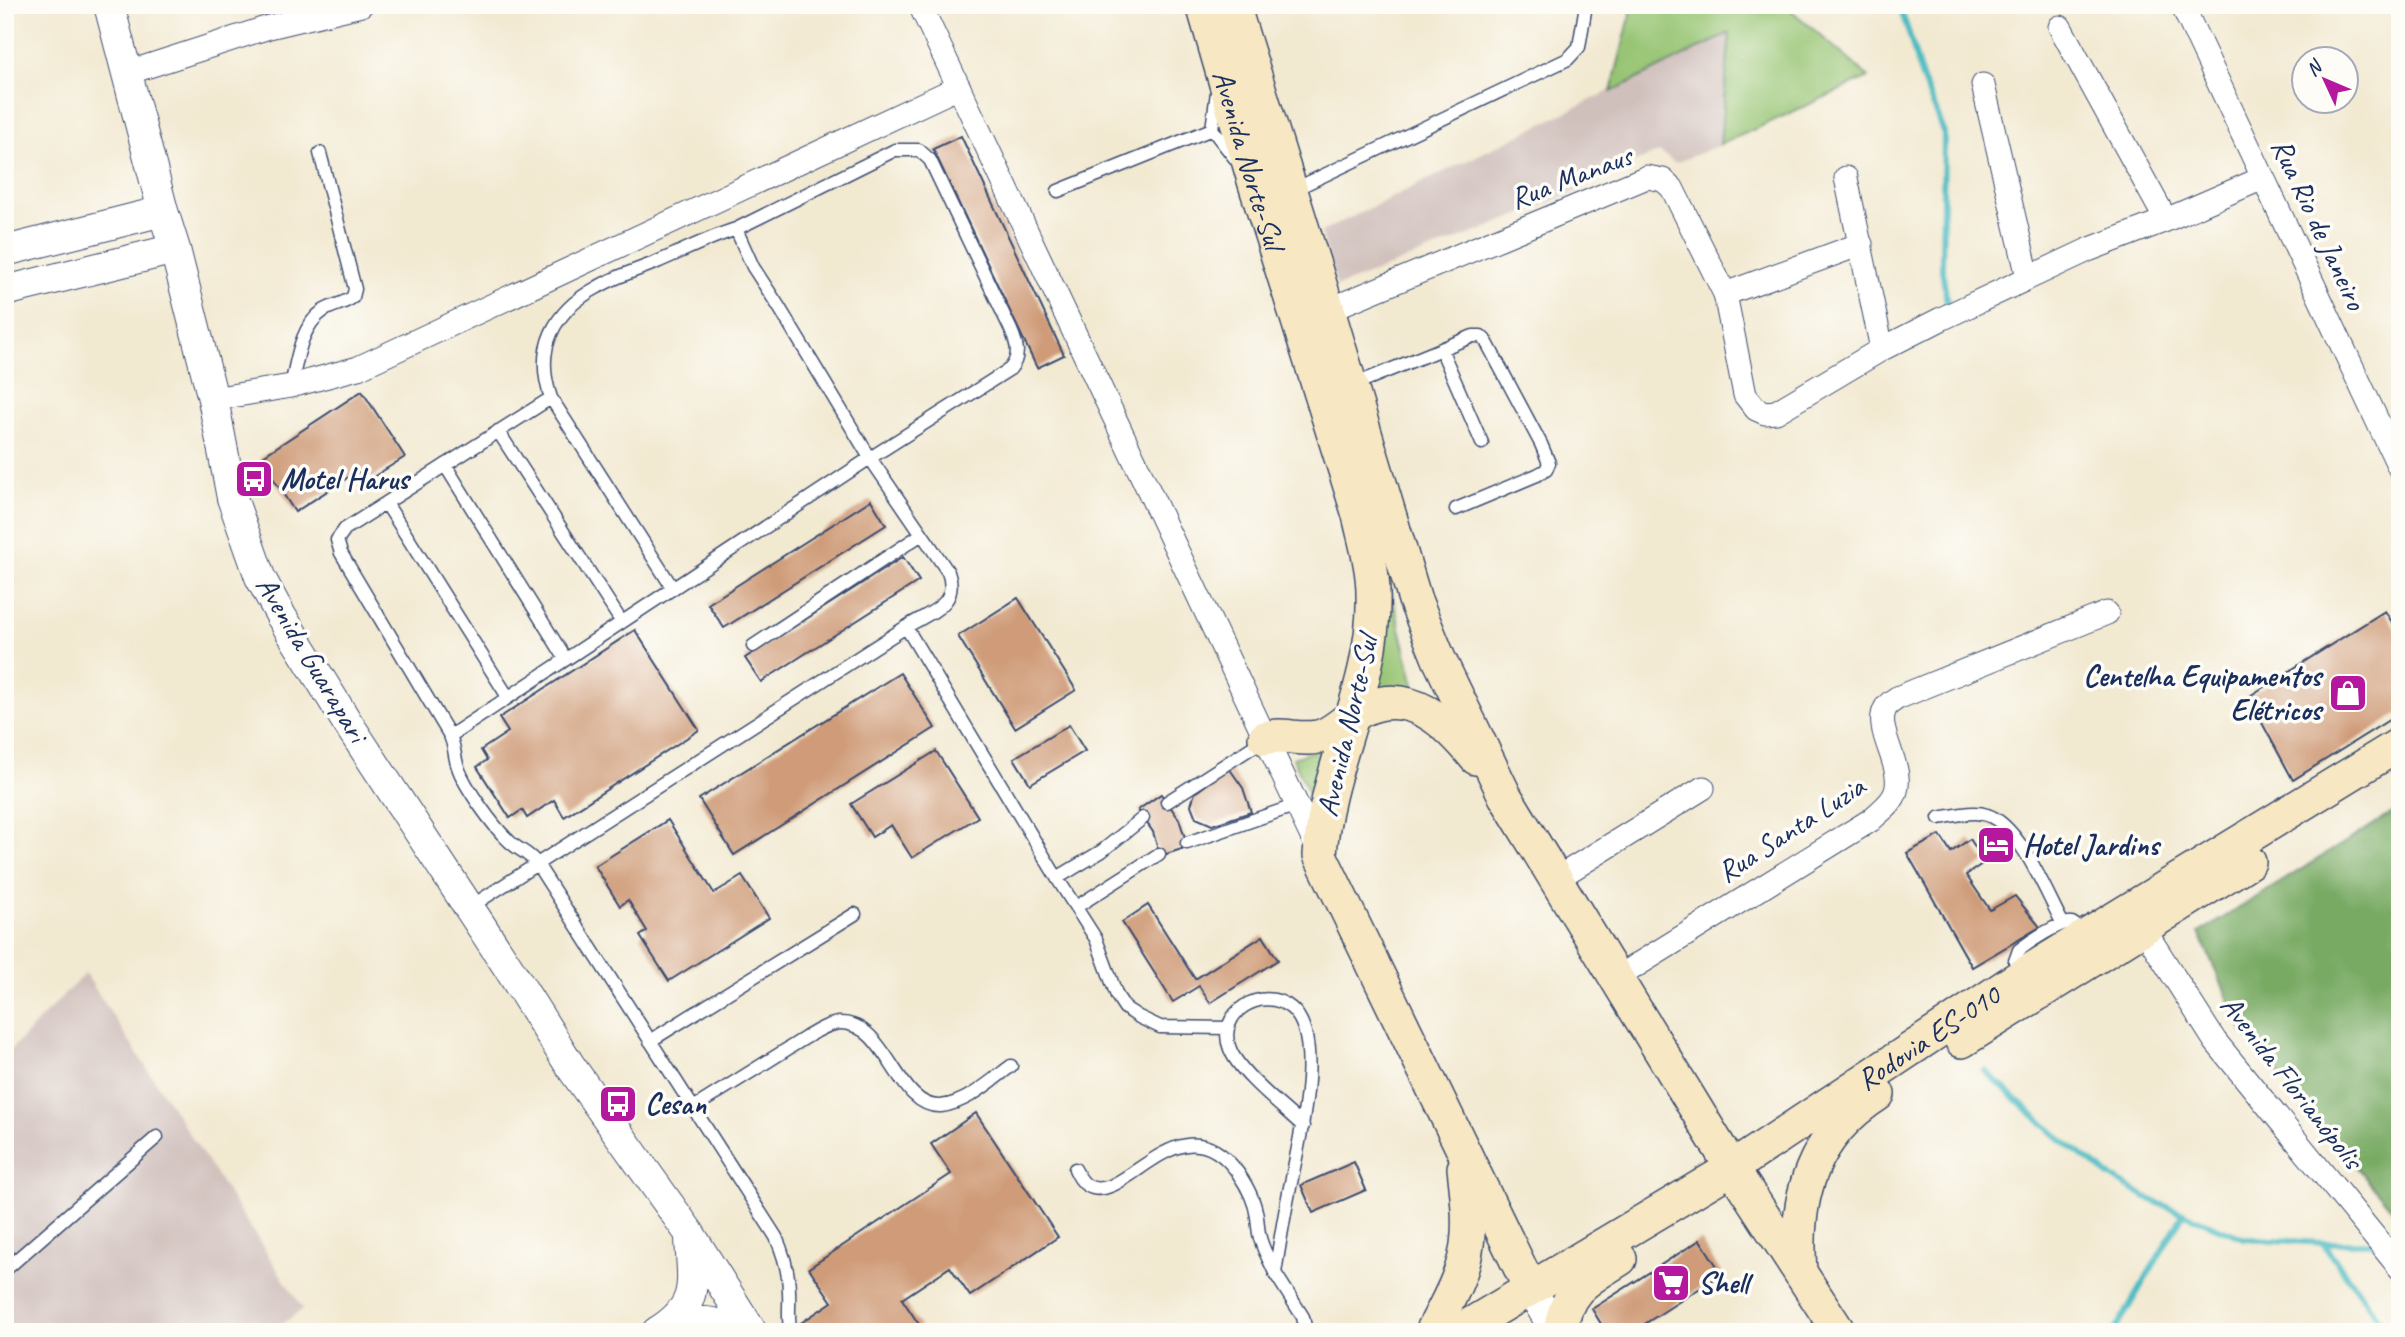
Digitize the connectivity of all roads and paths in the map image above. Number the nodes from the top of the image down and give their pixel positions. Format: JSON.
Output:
{"nodes":[{"id":1,"x":109,"y":5,"type":"edge"},
{"id":2,"x":359,"y":5,"type":"edge"},
{"id":3,"x":920,"y":5,"type":"edge"},
{"id":4,"x":1202,"y":5,"type":"edge"},
{"id":5,"x":1233,"y":5,"type":"edge"},
{"id":6,"x":1586,"y":5,"type":"edge"},
{"id":7,"x":2182,"y":5,"type":"edge"},
{"id":8,"x":2060,"y":27,"type":"dead end"},
{"id":9,"x":1220,"y":66,"type":"junction"},
{"id":10,"x":127,"y":73,"type":"junction"},
{"id":11,"x":1983,"y":85,"type":"dead end"},
{"id":12,"x":959,"y":87,"type":"junction"},
{"id":13,"x":1212,"y":129,"type":"junction"},
{"id":14,"x":320,"y":153,"type":"dead end"},
{"id":15,"x":1846,"y":178,"type":"dead end"},
{"id":16,"x":2263,"y":178,"type":"junction"},
{"id":17,"x":1255,"y":184,"type":"junction"},
{"id":18,"x":1058,"y":191,"type":"dead end"},
{"id":19,"x":1290,"y":192,"type":"junction"},
{"id":20,"x":163,"y":211,"type":"junction"},
{"id":21,"x":2166,"y":220,"type":"junction"},
{"id":22,"x":736,"y":229,"type":"junction"},
{"id":23,"x":1861,"y":244,"type":"junction"},
{"id":24,"x":176,"y":249,"type":"junction"},
{"id":25,"x":5,"y":251,"type":"edge"},
{"id":26,"x":2028,"y":277,"type":"junction"},
{"id":27,"x":5,"y":291,"type":"edge"},
{"id":28,"x":1725,"y":294,"type":"junction"},
{"id":29,"x":1328,"y":310,"type":"junction"},
{"id":30,"x":1441,"y":349,"type":"junction"},
{"id":31,"x":1882,"y":349,"type":"junction"},
{"id":32,"x":291,"y":386,"type":"junction"},
{"id":33,"x":1351,"y":386,"type":"junction"},
{"id":34,"x":551,"y":398,"type":"junction"},
{"id":35,"x":213,"y":400,"type":"junction"},
{"id":36,"x":498,"y":431,"type":"junction"},
{"id":37,"x":1482,"y":443,"type":"dead end"},
{"id":38,"x":870,"y":458,"type":"junction"},
{"id":39,"x":2398,"y":460,"type":"edge"},
{"id":40,"x":444,"y":465,"type":"junction"},
{"id":41,"x":386,"y":503,"type":"junction"},
{"id":42,"x":1456,"y":509,"type":"dead end"},
{"id":43,"x":922,"y":534,"type":"junction"},
{"id":44,"x":672,"y":587,"type":"junction"},
{"id":45,"x":2107,"y":613,"type":"dead end"},
{"id":46,"x":621,"y":621,"type":"junction"},
{"id":47,"x":906,"y":627,"type":"junction"},
{"id":48,"x":753,"y":646,"type":"dead end"},
{"id":49,"x":565,"y":658,"type":"junction"},
{"id":50,"x":508,"y":697,"type":"junction"},
{"id":51,"x":1354,"y":714,"type":"junction"},
{"id":52,"x":450,"y":736,"type":"junction"},
{"id":53,"x":1265,"y":738,"type":"junction"},
{"id":54,"x":2400,"y":744,"type":"edge"},
{"id":55,"x":2400,"y":769,"type":"edge"},
{"id":56,"x":1703,"y":788,"type":"dead end"},
{"id":57,"x":1505,"y":796,"type":"junction"},
{"id":58,"x":1167,"y":802,"type":"dead end"},
{"id":59,"x":1297,"y":805,"type":"junction"},
{"id":60,"x":1143,"y":818,"type":"dead end"},
{"id":61,"x":1939,"y":818,"type":"dead end"},
{"id":62,"x":1187,"y":843,"type":"dead end"},
{"id":63,"x":1159,"y":853,"type":"dead end"},
{"id":64,"x":1320,"y":855,"type":"junction"},
{"id":65,"x":537,"y":864,"type":"junction"},
{"id":66,"x":1057,"y":878,"type":"junction"},
{"id":67,"x":1556,"y":879,"type":"junction"},
{"id":68,"x":1076,"y":906,"type":"junction"},
{"id":69,"x":470,"y":908,"type":"junction"},
{"id":70,"x":855,"y":915,"type":"dead end"},
{"id":71,"x":2143,"y":928,"type":"junction"},
{"id":72,"x":2073,"y":930,"type":"junction"},
{"id":73,"x":1616,"y":978,"type":"junction"},
{"id":74,"x":1228,"y":1028,"type":"junction"},
{"id":75,"x":650,"y":1041,"type":"junction"},
{"id":76,"x":1011,"y":1066,"type":"dead end"},
{"id":77,"x":693,"y":1108,"type":"junction"},
{"id":78,"x":1303,"y":1126,"type":"junction"},
{"id":79,"x":157,"y":1137,"type":"dead end"},
{"id":80,"x":1461,"y":1145,"type":"junction"},
{"id":81,"x":1732,"y":1168,"type":"junction"},
{"id":82,"x":1075,"y":1169,"type":"dead end"},
{"id":83,"x":1688,"y":1195,"type":"junction"},
{"id":84,"x":690,"y":1234,"type":"junction"},
{"id":85,"x":2400,"y":1268,"type":"edge"},
{"id":86,"x":5,"y":1270,"type":"edge"},
{"id":87,"x":1275,"y":1273,"type":"junction"},
{"id":88,"x":1800,"y":1273,"type":"junction"},
{"id":89,"x":1530,"y":1288,"type":"junction"},
{"id":90,"x":664,"y":1327,"type":"edge"},
{"id":91,"x":737,"y":1332,"type":"edge"},
{"id":92,"x":752,"y":1332,"type":"edge"},
{"id":93,"x":792,"y":1332,"type":"edge"},
{"id":94,"x":1306,"y":1332,"type":"edge"},
{"id":95,"x":1432,"y":1332,"type":"edge"},
{"id":96,"x":1458,"y":1332,"type":"edge"},
{"id":97,"x":1558,"y":1332,"type":"edge"},
{"id":98,"x":1839,"y":1332,"type":"edge"}],
"edges":[{"from":1,"to":10,"type":"street","name":"Avenida Guarapari"},
{"from":2,"to":10,"type":"street"},
{"from":3,"to":12,"type":"street"},
{"from":4,"to":9,"type":"main road","name":"Avenida Norte-Sul"},
{"from":5,"to":19,"type":"main road","name":"Avenida Norte-Sul"},
{"from":6,"to":19,"type":"lane"},
{"from":7,"to":16,"type":"street","name":"Rua Rio de Janeiro"},
{"from":8,"to":21,"type":"street"},
{"from":9,"to":13,"type":"lane"},
{"from":9,"to":17,"type":"main road","name":"Avenida Norte-Sul"},
{"from":10,"to":20,"type":"street","name":"Avenida Guarapari"},
{"from":11,"to":26,"type":"street"},
{"from":12,"to":32,"type":"street"},
{"from":12,"to":53,"type":"street"},
{"from":13,"to":17,"type":"lane"},
{"from":13,"to":18,"type":"lane"},
{"from":14,"to":32,"type":"lane"},
{"from":15,"to":23,"type":"street"},
{"from":16,"to":21,"type":"street"},
{"from":16,"to":39,"type":"street","name":"Rua Rio de Janeiro"},
{"from":17,"to":51,"type":"main road","name":"Avenida Norte-Sul"},
{"from":19,"to":29,"type":"main road","name":"Avenida Norte-Sul"},
{"from":20,"to":24,"type":"street","name":"Avenida Guarapari"},
{"from":20,"to":25,"type":"street"},
{"from":21,"to":26,"type":"street"},
{"from":22,"to":34,"type":"lane"},
{"from":22,"to":38,"type":"lane"},
{"from":22,"to":38,"type":"lane"},
{"from":23,"to":28,"type":"street"},
{"from":23,"to":31,"type":"street"},
{"from":24,"to":27,"type":"street"},
{"from":24,"to":35,"type":"street","name":"Avenida Guarapari"},
{"from":26,"to":31,"type":"street"},
{"from":28,"to":29,"type":"street","name":"Rua Manaus"},
{"from":28,"to":31,"type":"street","name":"Rua Manaus"},
{"from":29,"to":33,"type":"main road","name":"Avenida Norte-Sul"},
{"from":30,"to":33,"type":"lane"},
{"from":30,"to":37,"type":"lane"},
{"from":30,"to":42,"type":"lane"},
{"from":32,"to":35,"type":"street"},
{"from":33,"to":57,"type":"main road","name":"Avenida Norte-Sul"},
{"from":34,"to":36,"type":"lane"},
{"from":34,"to":44,"type":"lane"},
{"from":35,"to":69,"type":"street","name":"Avenida Guarapari"},
{"from":36,"to":40,"type":"lane"},
{"from":36,"to":46,"type":"lane"},
{"from":38,"to":43,"type":"lane"},
{"from":38,"to":44,"type":"lane"},
{"from":40,"to":41,"type":"lane"},
{"from":40,"to":49,"type":"lane"},
{"from":41,"to":50,"type":"lane"},
{"from":41,"to":52,"type":"lane"},
{"from":43,"to":47,"type":"lane"},
{"from":43,"to":48,"type":"lane"},
{"from":44,"to":46,"type":"lane"},
{"from":45,"to":73,"type":"street","name":"Rua Santa Luzia"},
{"from":46,"to":49,"type":"lane"},
{"from":47,"to":65,"type":"lane"},
{"from":47,"to":66,"type":"lane"},
{"from":49,"to":50,"type":"lane"},
{"from":50,"to":52,"type":"lane"},
{"from":51,"to":53,"type":"main road"},
{"from":51,"to":57,"type":"main road"},
{"from":51,"to":64,"type":"main road","name":"Avenida Norte-Sul"},
{"from":52,"to":65,"type":"lane"},
{"from":53,"to":58,"type":"lane"},
{"from":53,"to":59,"type":"street"},
{"from":54,"to":72,"type":"main road","name":"Rodovia ES-010"},
{"from":55,"to":71,"type":"main road","name":"Rodovia ES-010"},
{"from":56,"to":67,"type":"street"},
{"from":57,"to":67,"type":"main road","name":"Avenida Norte-Sul"},
{"from":59,"to":62,"type":"lane"},
{"from":59,"to":64,"type":"street"},
{"from":60,"to":66,"type":"lane"},
{"from":61,"to":72,"type":"lane"},
{"from":63,"to":68,"type":"lane"},
{"from":64,"to":80,"type":"main road","name":"Avenida Norte-Sul"},
{"from":65,"to":69,"type":"lane"},
{"from":65,"to":75,"type":"lane"},
{"from":66,"to":68,"type":"lane"},
{"from":67,"to":73,"type":"main road","name":"Avenida Norte-Sul"},
{"from":68,"to":74,"type":"lane"},
{"from":69,"to":84,"type":"street","name":"Avenida Guarapari"},
{"from":70,"to":75,"type":"lane"},
{"from":71,"to":85,"type":"street","name":"Avenida Florianópolis"},
{"from":71,"to":88,"type":"main road","name":"Rodovia ES-010"},
{"from":72,"to":81,"type":"main road","name":"Rodovia ES-010"},
{"from":73,"to":81,"type":"main road","name":"Avenida Norte-Sul"},
{"from":74,"to":78,"type":"lane"},
{"from":74,"to":78,"type":"lane"},
{"from":75,"to":77,"type":"lane"},
{"from":76,"to":77,"type":"lane"},
{"from":77,"to":93,"type":"lane"},
{"from":78,"to":87,"type":"lane"},
{"from":79,"to":86,"type":"lane"},
{"from":80,"to":89,"type":"main road","name":"Avenida Norte-Sul"},
{"from":80,"to":95,"type":"main road"},
{"from":81,"to":83,"type":"main road","name":"Rodovia ES-010"},
{"from":81,"to":88,"type":"main road","name":"Avenida Norte-Sul"},
{"from":82,"to":87,"type":"lane"},
{"from":83,"to":89,"type":"main road","name":"Rodovia ES-010"},
{"from":83,"to":97,"type":"main road"},
{"from":84,"to":90,"type":"street"},
{"from":84,"to":92,"type":"street","name":"Avenida Guarapari"},
{"from":87,"to":94,"type":"lane"},
{"from":88,"to":98,"type":"main road","name":"Avenida Norte-Sul"},
{"from":89,"to":96,"type":"main road","name":"Rodovia ES-010"},
{"from":89,"to":97,"type":"street","name":"Avenida Norte-Sul"},
{"from":90,"to":91,"type":"street"}]}
